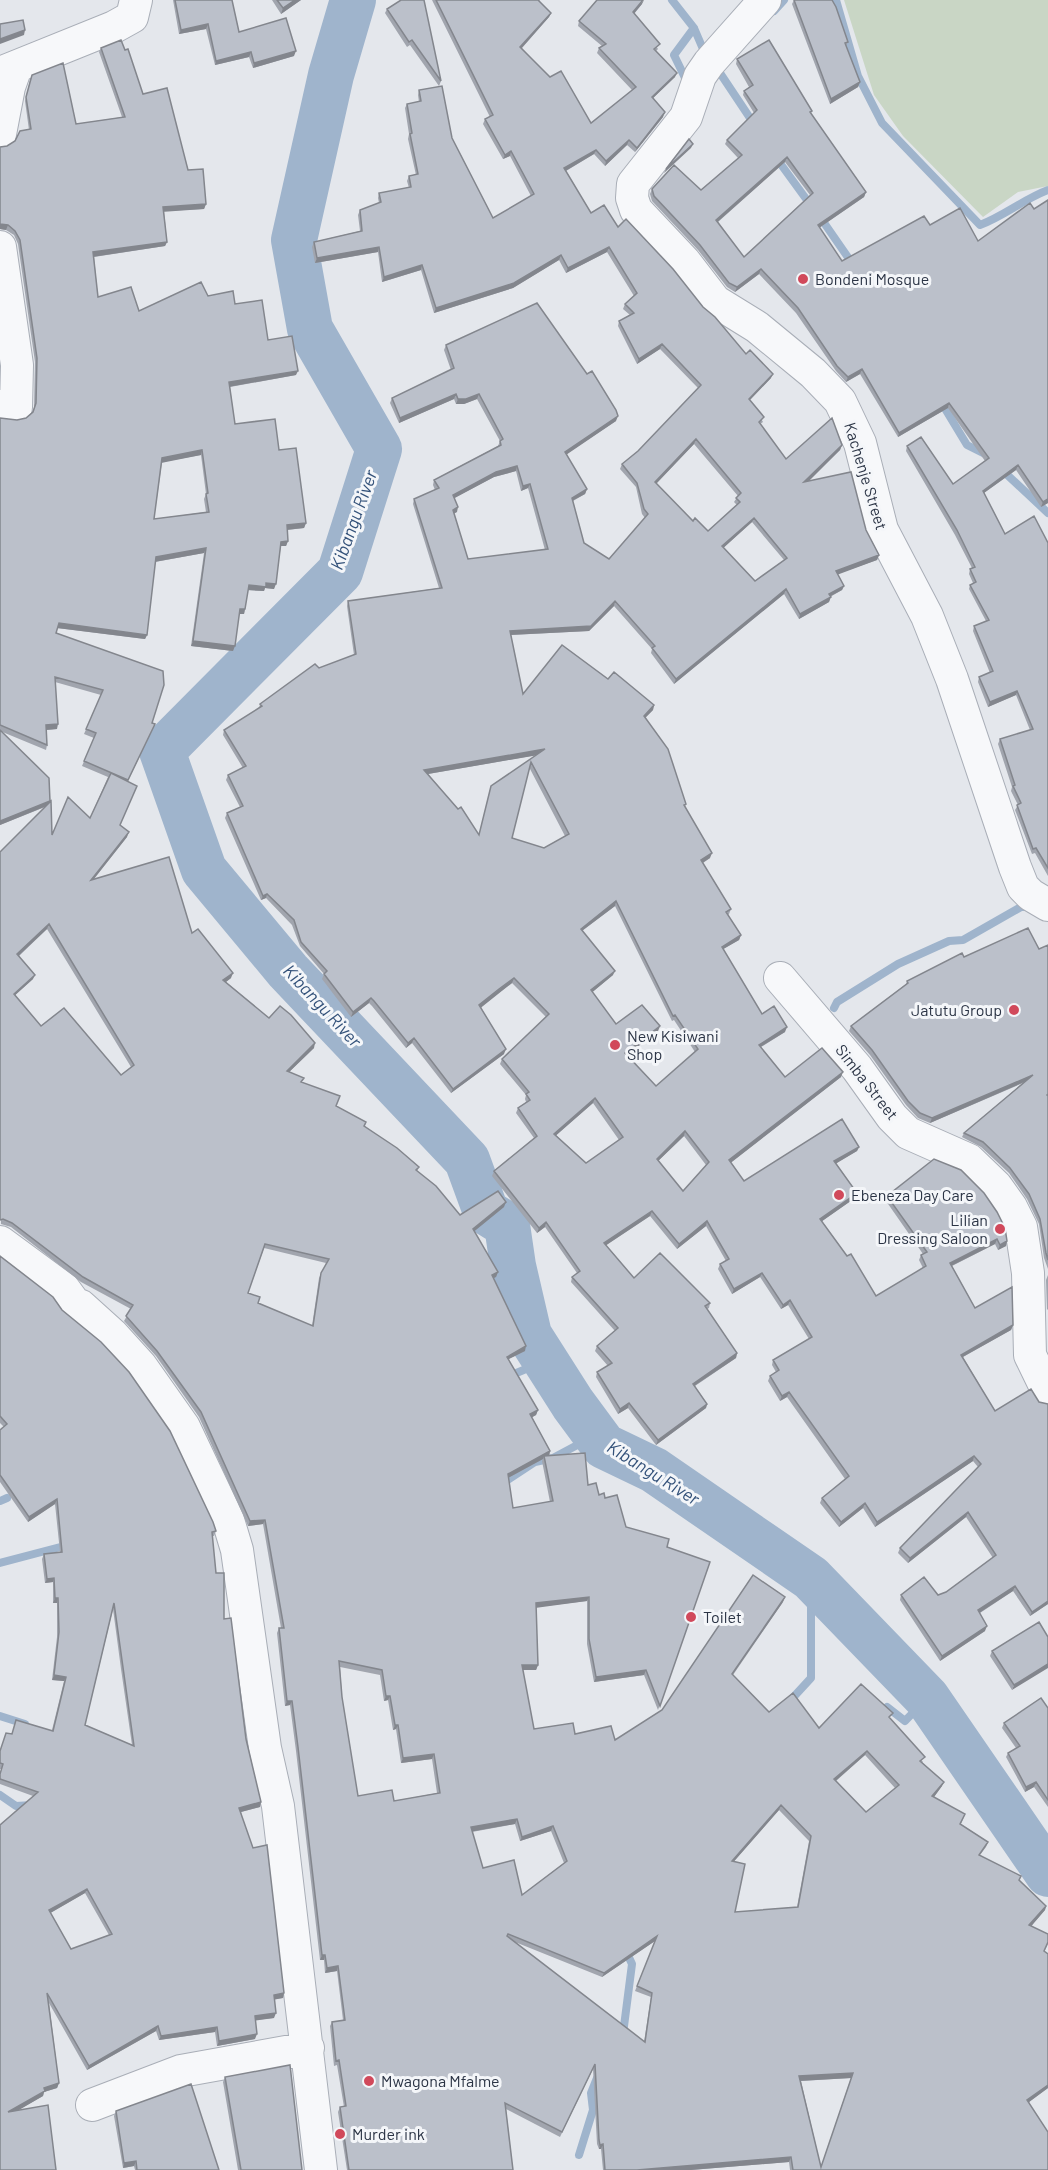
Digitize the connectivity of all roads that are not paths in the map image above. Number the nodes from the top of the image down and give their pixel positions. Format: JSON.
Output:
{"nodes":[{"id":1,"x":136,"y":0,"type":"edge"},
{"id":2,"x":765,"y":0,"type":"edge"},
{"id":3,"x":8,"y":70,"type":"edge"},
{"id":4,"x":0,"y":134,"type":"edge"},
{"id":5,"x":0,"y":247,"type":"edge"},
{"id":6,"x":0,"y":406,"type":"edge"},
{"id":7,"x":1048,"y":904,"type":"edge"},
{"id":8,"x":780,"y":978,"type":"dead end"},
{"id":9,"x":0,"y":1242,"type":"edge"},
{"id":10,"x":1048,"y":1392,"type":"edge"},
{"id":11,"x":308,"y":2048,"type":"junction"},
{"id":12,"x":92,"y":2105,"type":"dead end"},
{"id":13,"x":321,"y":2170,"type":"edge"}],
"edges":[{"from":1,"to":3,"type":"street"},
{"from":2,"to":7,"type":"street","name":"Kachenje Street"},
{"from":3,"to":4,"type":"street"},
{"from":5,"to":6,"type":"street"},
{"from":8,"to":10,"type":"street","name":"Simba Street"},
{"from":9,"to":11,"type":"street"},
{"from":11,"to":12,"type":"street"},
{"from":11,"to":13,"type":"street"}]}
